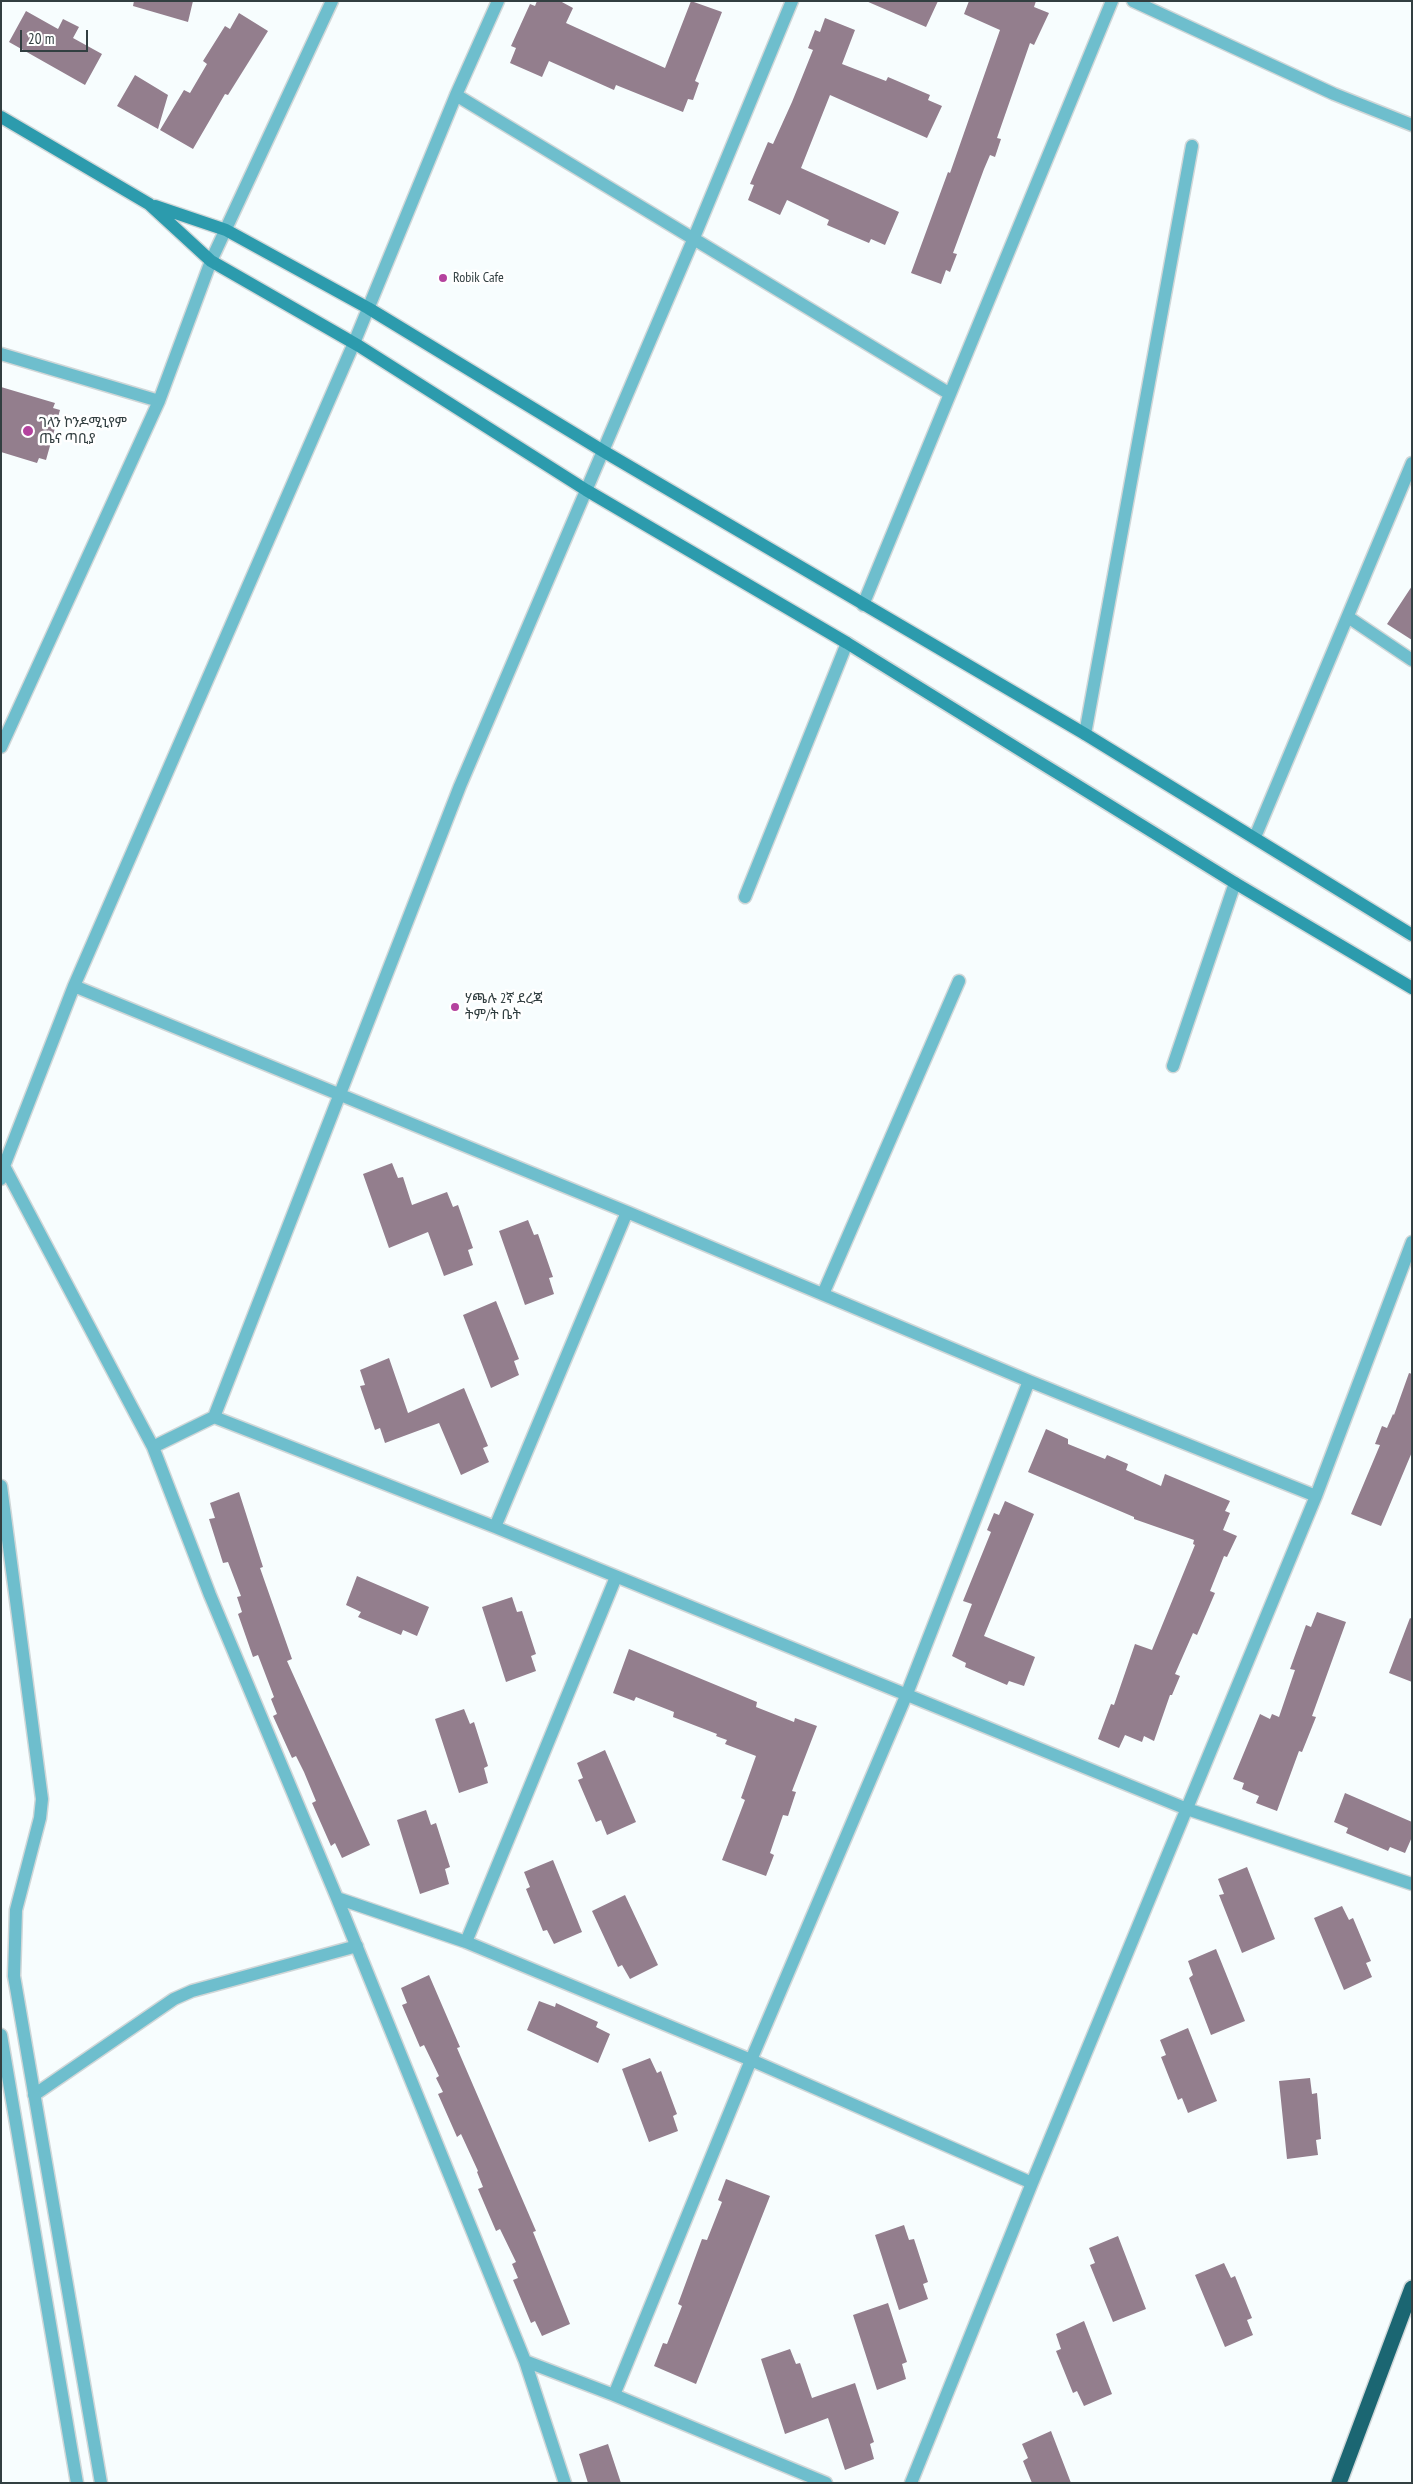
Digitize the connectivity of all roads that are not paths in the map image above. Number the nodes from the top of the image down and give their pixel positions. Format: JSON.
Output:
{"nodes":[{"id":1,"x":332,"y":1,"type":"edge"},
{"id":2,"x":498,"y":1,"type":"edge"},
{"id":3,"x":792,"y":1,"type":"edge"},
{"id":4,"x":1112,"y":1,"type":"edge"},
{"id":5,"x":1133,"y":1,"type":"edge"},
{"id":6,"x":456,"y":95,"type":"junction"},
{"id":7,"x":1,"y":117,"type":"edge"},
{"id":8,"x":1412,"y":125,"type":"edge"},
{"id":9,"x":1192,"y":146,"type":"dead end"},
{"id":10,"x":149,"y":204,"type":"junction"},
{"id":11,"x":226,"y":230,"type":"junction"},
{"id":12,"x":693,"y":240,"type":"junction"},
{"id":13,"x":211,"y":260,"type":"junction"},
{"id":14,"x":368,"y":308,"type":"junction"},
{"id":15,"x":354,"y":343,"type":"junction"},
{"id":16,"x":1,"y":354,"type":"edge"},
{"id":17,"x":950,"y":394,"type":"junction"},
{"id":18,"x":158,"y":401,"type":"junction"},
{"id":19,"x":604,"y":451,"type":"junction"},
{"id":20,"x":1412,"y":464,"type":"edge"},
{"id":21,"x":586,"y":490,"type":"junction"},
{"id":22,"x":863,"y":605,"type":"junction"},
{"id":23,"x":1348,"y":617,"type":"junction"},
{"id":24,"x":847,"y":643,"type":"junction"},
{"id":25,"x":1412,"y":660,"type":"edge"},
{"id":26,"x":1085,"y":734,"type":"junction"},
{"id":27,"x":1,"y":747,"type":"edge"},
{"id":28,"x":1255,"y":837,"type":"junction"},
{"id":29,"x":1234,"y":883,"type":"junction"},
{"id":30,"x":745,"y":897,"type":"dead end"},
{"id":31,"x":1412,"y":935,"type":"edge"},
{"id":32,"x":959,"y":981,"type":"dead end"},
{"id":33,"x":74,"y":986,"type":"junction"},
{"id":34,"x":1412,"y":988,"type":"edge"},
{"id":35,"x":1173,"y":1066,"type":"dead end"},
{"id":36,"x":340,"y":1094,"type":"junction"},
{"id":37,"x":4,"y":1166,"type":"junction"},
{"id":38,"x":1,"y":1179,"type":"edge"},
{"id":39,"x":627,"y":1212,"type":"junction"},
{"id":40,"x":1412,"y":1242,"type":"edge"},
{"id":41,"x":823,"y":1294,"type":"junction"},
{"id":42,"x":1028,"y":1381,"type":"junction"},
{"id":43,"x":214,"y":1417,"type":"junction"},
{"id":44,"x":152,"y":1447,"type":"junction"},
{"id":45,"x":1,"y":1486,"type":"edge"},
{"id":46,"x":1316,"y":1496,"type":"junction"},
{"id":47,"x":495,"y":1527,"type":"junction"},
{"id":48,"x":616,"y":1578,"type":"junction"},
{"id":49,"x":906,"y":1696,"type":"junction"},
{"id":50,"x":1187,"y":1809,"type":"junction"},
{"id":51,"x":1412,"y":1884,"type":"edge"},
{"id":52,"x":337,"y":1898,"type":"junction"},
{"id":53,"x":466,"y":1942,"type":"junction"},
{"id":54,"x":357,"y":1946,"type":"junction"},
{"id":55,"x":1,"y":2035,"type":"edge"},
{"id":56,"x":751,"y":2060,"type":"junction"},
{"id":57,"x":6,"y":2092,"type":"edge"},
{"id":58,"x":34,"y":2095,"type":"junction"},
{"id":59,"x":1032,"y":2183,"type":"junction"},
{"id":60,"x":1412,"y":2288,"type":"edge"},
{"id":61,"x":525,"y":2361,"type":"junction"},
{"id":62,"x":614,"y":2395,"type":"junction"},
{"id":63,"x":77,"y":2483,"type":"edge"},
{"id":64,"x":101,"y":2483,"type":"edge"},
{"id":65,"x":564,"y":2483,"type":"edge"},
{"id":66,"x":826,"y":2483,"type":"edge"},
{"id":67,"x":910,"y":2483,"type":"edge"},
{"id":68,"x":1339,"y":2483,"type":"edge"}],
"edges":[{"from":1,"to":11,"type":"street"},
{"from":2,"to":6,"type":"street"},
{"from":3,"to":12,"type":"street"},
{"from":4,"to":17,"type":"street"},
{"from":5,"to":8,"type":"street"},
{"from":6,"to":12,"type":"street"},
{"from":6,"to":14,"type":"street"},
{"from":7,"to":10,"type":"street"},
{"from":9,"to":26,"type":"street"},
{"from":10,"to":11,"type":"street"},
{"from":10,"to":13,"type":"street"},
{"from":11,"to":13,"type":"street"},
{"from":11,"to":14,"type":"street"},
{"from":12,"to":17,"type":"street"},
{"from":12,"to":19,"type":"street"},
{"from":13,"to":15,"type":"street"},
{"from":13,"to":18,"type":"street"},
{"from":14,"to":15,"type":"street"},
{"from":14,"to":19,"type":"street"},
{"from":15,"to":21,"type":"street"},
{"from":15,"to":33,"type":"street"},
{"from":16,"to":18,"type":"street"},
{"from":17,"to":22,"type":"street"},
{"from":18,"to":27,"type":"street"},
{"from":19,"to":21,"type":"street"},
{"from":19,"to":22,"type":"street"},
{"from":20,"to":23,"type":"street"},
{"from":21,"to":24,"type":"street"},
{"from":21,"to":36,"type":"street"},
{"from":22,"to":26,"type":"street"},
{"from":23,"to":25,"type":"street"},
{"from":23,"to":28,"type":"street"},
{"from":24,"to":29,"type":"street"},
{"from":24,"to":30,"type":"street"},
{"from":26,"to":28,"type":"street"},
{"from":28,"to":31,"type":"street"},
{"from":29,"to":34,"type":"street"},
{"from":29,"to":35,"type":"street"},
{"from":32,"to":41,"type":"street"},
{"from":33,"to":36,"type":"street"},
{"from":33,"to":37,"type":"street"},
{"from":36,"to":39,"type":"street"},
{"from":36,"to":43,"type":"street"},
{"from":37,"to":38,"type":"street"},
{"from":37,"to":44,"type":"street"},
{"from":39,"to":41,"type":"street"},
{"from":39,"to":47,"type":"street"},
{"from":40,"to":46,"type":"street"},
{"from":41,"to":42,"type":"street"},
{"from":42,"to":46,"type":"street"},
{"from":42,"to":49,"type":"street"},
{"from":43,"to":44,"type":"street"},
{"from":43,"to":47,"type":"street"},
{"from":44,"to":52,"type":"street"},
{"from":45,"to":58,"type":"street"},
{"from":46,"to":50,"type":"street"},
{"from":47,"to":48,"type":"street"},
{"from":48,"to":49,"type":"street"},
{"from":48,"to":53,"type":"street"},
{"from":49,"to":50,"type":"street"},
{"from":49,"to":56,"type":"street"},
{"from":50,"to":51,"type":"street"},
{"from":50,"to":59,"type":"street"},
{"from":52,"to":53,"type":"street"},
{"from":52,"to":54,"type":"street"},
{"from":53,"to":56,"type":"street"},
{"from":54,"to":58,"type":"street"},
{"from":54,"to":61,"type":"street"},
{"from":55,"to":57,"type":"street"},
{"from":56,"to":59,"type":"street"},
{"from":56,"to":62,"type":"street"},
{"from":57,"to":63,"type":"street"},
{"from":58,"to":64,"type":"street"},
{"from":59,"to":67,"type":"street"},
{"from":60,"to":68,"type":"highway"},
{"from":61,"to":62,"type":"street"},
{"from":61,"to":65,"type":"street"},
{"from":62,"to":66,"type":"street"}]}
